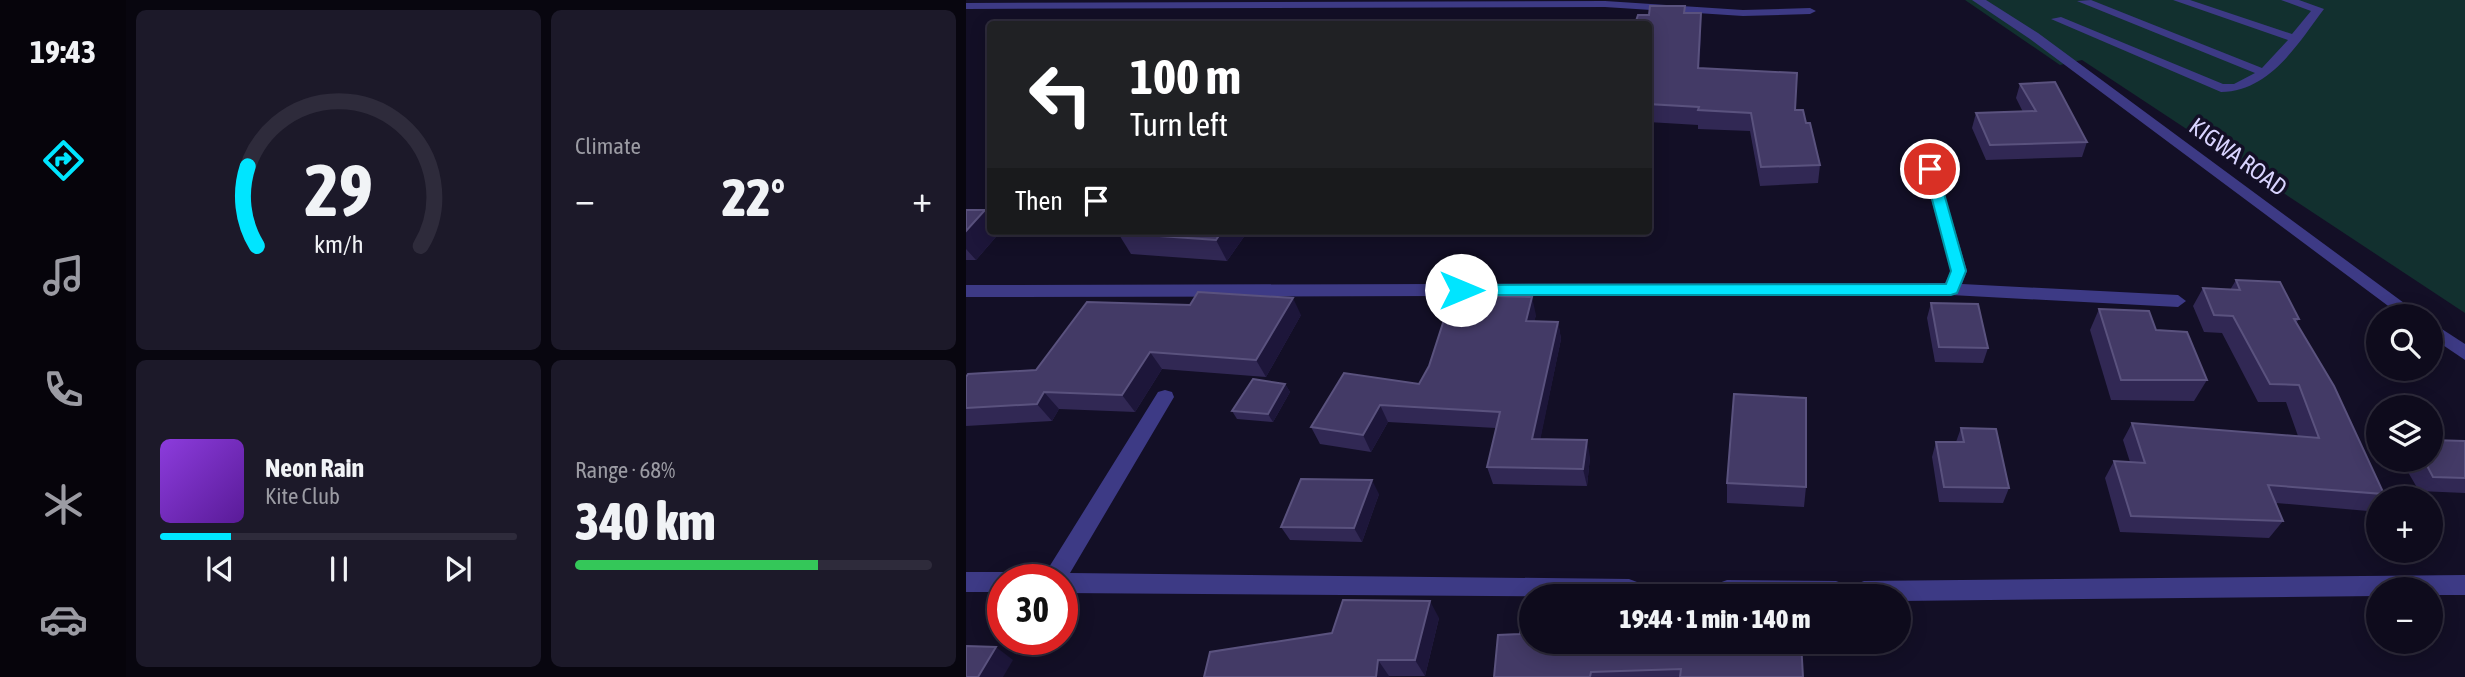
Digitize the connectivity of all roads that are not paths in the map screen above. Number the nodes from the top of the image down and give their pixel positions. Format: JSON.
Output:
{"nodes":[{"id":1,"x":1978,"y":0,"type":"edge"},
{"id":2,"x":2179,"y":0,"type":"edge"},
{"id":3,"x":2287,"y":0,"type":"edge"},
{"id":4,"x":2319,"y":4,"type":"edge"},
{"id":5,"x":966,"y":6,"type":"edge"},
{"id":6,"x":1810,"y":11,"type":"dead end"},
{"id":7,"x":2061,"y":16,"type":"edge"},
{"id":8,"x":2293,"y":38,"type":"junction"},
{"id":9,"x":2265,"y":73,"type":"junction"},
{"id":10,"x":1930,"y":169,"type":"dead end"},
{"id":11,"x":1951,"y":289,"type":"junction"},
{"id":12,"x":966,"y":291,"type":"edge"},
{"id":13,"x":2178,"y":300,"type":"dead end"},
{"id":14,"x":2401,"y":304,"type":"edge"},
{"id":15,"x":2443,"y":337,"type":"edge"},
{"id":16,"x":2465,"y":353,"type":"edge"},
{"id":17,"x":1165,"y":397,"type":"dead end"},
{"id":18,"x":1063,"y":564,"type":"edge"},
{"id":19,"x":966,"y":582,"type":"edge"},
{"id":20,"x":987,"y":582,"type":"edge"},
{"id":21,"x":1078,"y":583,"type":"edge"},
{"id":22,"x":2465,"y":585,"type":"edge"},
{"id":23,"x":1519,"y":588,"type":"edge"},
{"id":24,"x":1911,"y":590,"type":"edge"}],
"edges":[{"from":1,"to":7,"type":"street"},
{"from":2,"to":8,"type":"street"},
{"from":3,"to":4,"type":"street"},
{"from":4,"to":8,"type":"street"},
{"from":5,"to":6,"type":"street"},
{"from":7,"to":9,"type":"street"},
{"from":7,"to":9,"type":"street"},
{"from":7,"to":14,"type":"street","name":"KIGWA ROAD"},
{"from":8,"to":9,"type":"street"},
{"from":10,"to":11,"type":"street"},
{"from":11,"to":12,"type":"street"},
{"from":11,"to":13,"type":"street"},
{"from":15,"to":16,"type":"street"},
{"from":17,"to":18,"type":"street"},
{"from":19,"to":20,"type":"street"},
{"from":21,"to":23,"type":"street"},
{"from":22,"to":24,"type":"street"}]}
